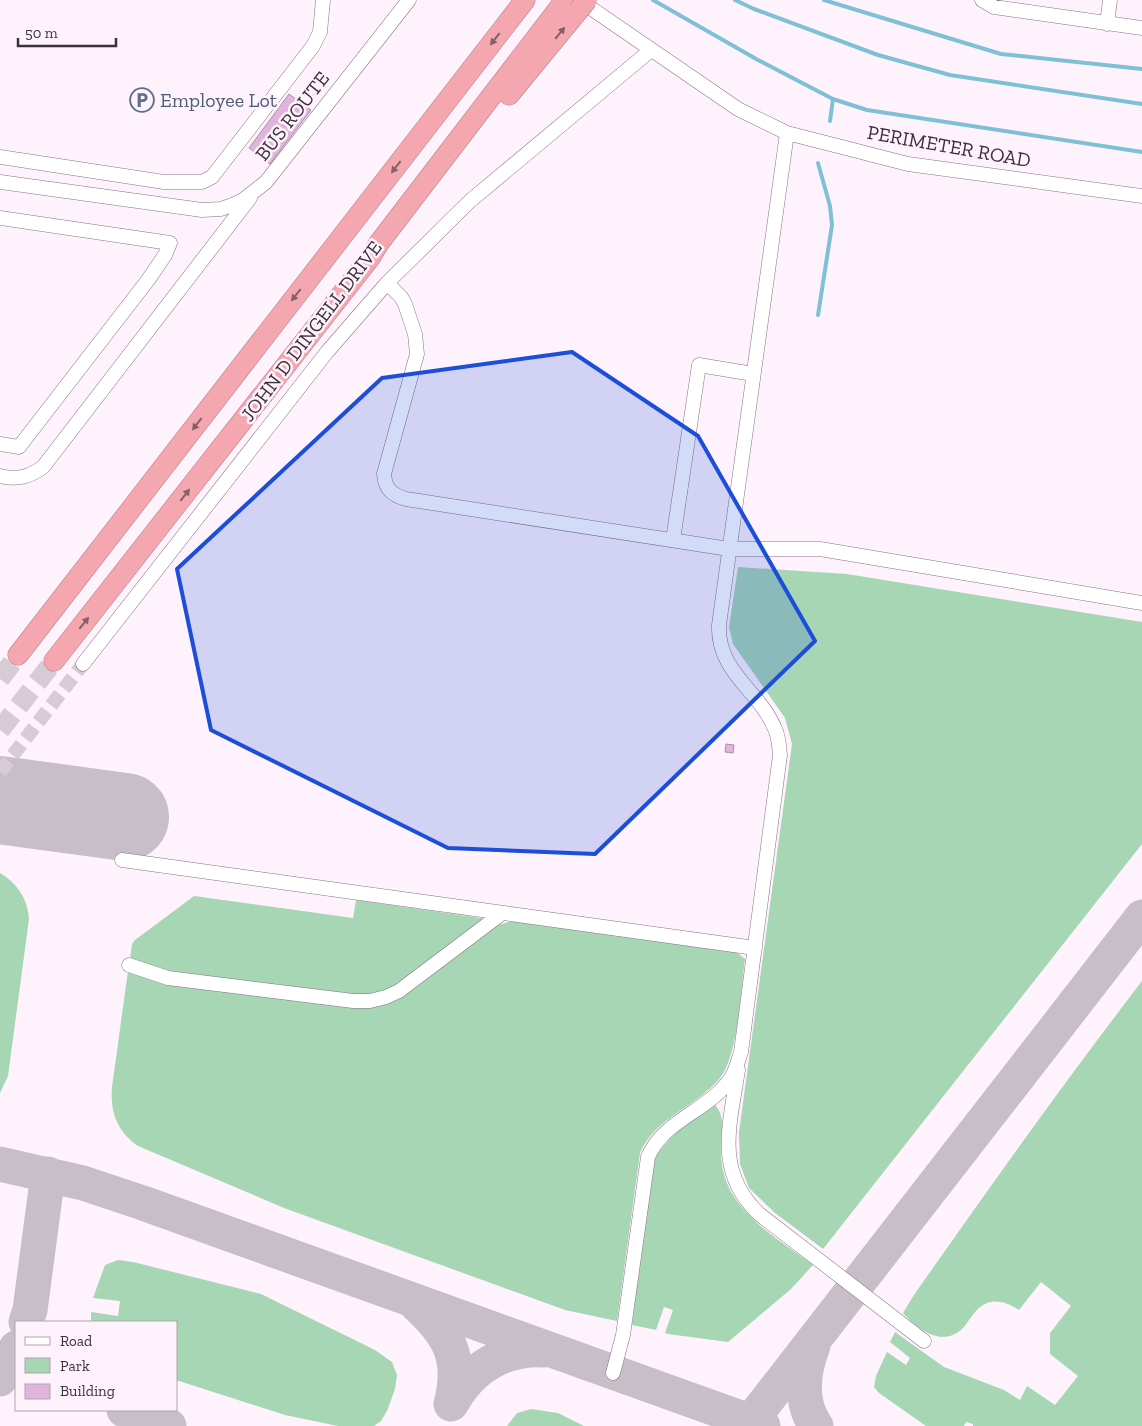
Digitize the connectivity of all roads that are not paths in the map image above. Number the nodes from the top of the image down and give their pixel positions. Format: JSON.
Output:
{"nodes":[{"id":1,"x":323,"y":0,"type":"edge"},
{"id":2,"x":409,"y":0,"type":"edge"},
{"id":3,"x":525,"y":0,"type":"edge"},
{"id":4,"x":982,"y":0,"type":"edge"},
{"id":5,"x":1110,"y":0,"type":"edge"},
{"id":6,"x":575,"y":3,"type":"edge"},
{"id":7,"x":1107,"y":24,"type":"junction"},
{"id":8,"x":1142,"y":28,"type":"edge"},
{"id":9,"x":651,"y":50,"type":"junction"},
{"id":10,"x":787,"y":133,"type":"junction"},
{"id":11,"x":0,"y":157,"type":"edge"},
{"id":12,"x":0,"y":182,"type":"edge"},
{"id":13,"x":255,"y":192,"type":"junction"},
{"id":14,"x":1142,"y":196,"type":"edge"},
{"id":15,"x":0,"y":218,"type":"edge"},
{"id":16,"x":387,"y":283,"type":"junction"},
{"id":17,"x":753,"y":374,"type":"junction"},
{"id":18,"x":0,"y":444,"type":"edge"},
{"id":19,"x":0,"y":476,"type":"edge"},
{"id":20,"x":673,"y":540,"type":"junction"},
{"id":21,"x":729,"y":549,"type":"junction"},
{"id":22,"x":1142,"y":603,"type":"edge"},
{"id":23,"x":18,"y":655,"type":"tunnel mouth"},
{"id":24,"x":54,"y":660,"type":"tunnel mouth"},
{"id":25,"x":83,"y":664,"type":"tunnel mouth"},
{"id":26,"x":122,"y":860,"type":"dead end"},
{"id":27,"x":501,"y":914,"type":"junction"},
{"id":28,"x":755,"y":948,"type":"junction"},
{"id":29,"x":129,"y":965,"type":"dead end"},
{"id":30,"x":741,"y":1052,"type":"junction"},
{"id":31,"x":924,"y":1341,"type":"dead end"},
{"id":32,"x":613,"y":1373,"type":"dead end"}],
"edges":[{"from":1,"to":11,"type":"lane"},
{"from":2,"to":13,"type":"lane","name":"BUS ROUTE"},
{"from":3,"to":23,"type":"highway","name":"JOHN D DINGELL DRIVE","one_way":true},
{"from":4,"to":7,"type":"lane"},
{"from":5,"to":7,"type":"lane"},
{"from":6,"to":9,"type":"lane","name":"PERIMETER ROAD"},
{"from":24,"to":6,"type":"highway","name":"JOHN D DINGELL DRIVE","one_way":true},
{"from":7,"to":8,"type":"lane"},
{"from":9,"to":10,"type":"lane","name":"PERIMETER ROAD"},
{"from":9,"to":16,"type":"lane"},
{"from":10,"to":14,"type":"lane","name":"PERIMETER ROAD"},
{"from":10,"to":17,"type":"lane"},
{"from":12,"to":13,"type":"lane","name":"BUS ROUTE"},
{"from":13,"to":19,"type":"lane"},
{"from":15,"to":18,"type":"lane"},
{"from":16,"to":20,"type":"lane"},
{"from":16,"to":25,"type":"lane"},
{"from":17,"to":20,"type":"lane"},
{"from":17,"to":21,"type":"lane"},
{"from":20,"to":21,"type":"lane"},
{"from":21,"to":22,"type":"lane"},
{"from":21,"to":28,"type":"lane"},
{"from":26,"to":27,"type":"lane"},
{"from":27,"to":28,"type":"lane"},
{"from":27,"to":29,"type":"lane"},
{"from":28,"to":30,"type":"lane"},
{"from":30,"to":31,"type":"lane"},
{"from":30,"to":32,"type":"lane"}]}
